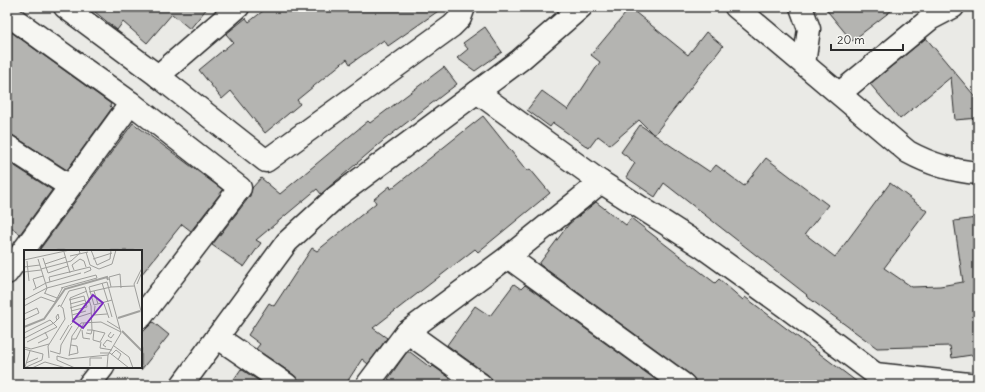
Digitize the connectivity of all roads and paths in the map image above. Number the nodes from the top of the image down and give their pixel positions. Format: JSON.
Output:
{"nodes":[{"id":1,"x":64,"y":7,"type":"edge"},
{"id":2,"x":238,"y":7,"type":"edge"},
{"id":3,"x":464,"y":7,"type":"edge"},
{"id":4,"x":581,"y":7,"type":"edge"},
{"id":5,"x":736,"y":7,"type":"edge"},
{"id":6,"x":801,"y":7,"type":"edge"},
{"id":7,"x":953,"y":7,"type":"edge"},
{"id":8,"x":7,"y":14,"type":"edge"},
{"id":9,"x":804,"y":64,"type":"junction"},
{"id":10,"x":158,"y":76,"type":"junction"},
{"id":11,"x":477,"y":92,"type":"junction"},
{"id":12,"x":840,"y":94,"type":"junction"},
{"id":13,"x":130,"y":103,"type":"junction"},
{"id":14,"x":7,"y":146,"type":"edge"},
{"id":15,"x":978,"y":173,"type":"edge"},
{"id":16,"x":601,"y":182,"type":"junction"},
{"id":17,"x":69,"y":186,"type":"junction"},
{"id":18,"x":508,"y":257,"type":"junction"},
{"id":19,"x":7,"y":273,"type":"edge"},
{"id":20,"x":142,"y":316,"type":"edge"},
{"id":21,"x":407,"y":332,"type":"junction"},
{"id":22,"x":217,"y":337,"type":"junction"},
{"id":23,"x":102,"y":368,"type":"edge"},
{"id":24,"x":883,"y":379,"type":"edge"},
{"id":25,"x":89,"y":385,"type":"edge"},
{"id":26,"x":182,"y":385,"type":"edge"},
{"id":27,"x":286,"y":385,"type":"edge"},
{"id":28,"x":367,"y":385,"type":"edge"},
{"id":29,"x":480,"y":385,"type":"edge"},
{"id":30,"x":684,"y":385,"type":"edge"},
{"id":31,"x":978,"y":385,"type":"edge"}],
"edges":[{"from":1,"to":10,"type":"street"},
{"from":2,"to":10,"type":"street"},
{"from":3,"to":10,"type":"street"},
{"from":4,"to":11,"type":"street"},
{"from":5,"to":9,"type":"street"},
{"from":6,"to":9,"type":"street"},
{"from":7,"to":12,"type":"street"},
{"from":8,"to":13,"type":"street"},
{"from":9,"to":12,"type":"street"},
{"from":11,"to":16,"type":"street"},
{"from":11,"to":22,"type":"street"},
{"from":12,"to":15,"type":"street"},
{"from":13,"to":17,"type":"street"},
{"from":13,"to":20,"type":"street"},
{"from":14,"to":17,"type":"street"},
{"from":16,"to":18,"type":"street"},
{"from":16,"to":24,"type":"street"},
{"from":17,"to":19,"type":"street"},
{"from":18,"to":21,"type":"street"},
{"from":18,"to":30,"type":"street"},
{"from":21,"to":28,"type":"street"},
{"from":21,"to":29,"type":"street"},
{"from":22,"to":26,"type":"street"},
{"from":22,"to":27,"type":"street"},
{"from":23,"to":25,"type":"street"},
{"from":24,"to":31,"type":"street"}]}
